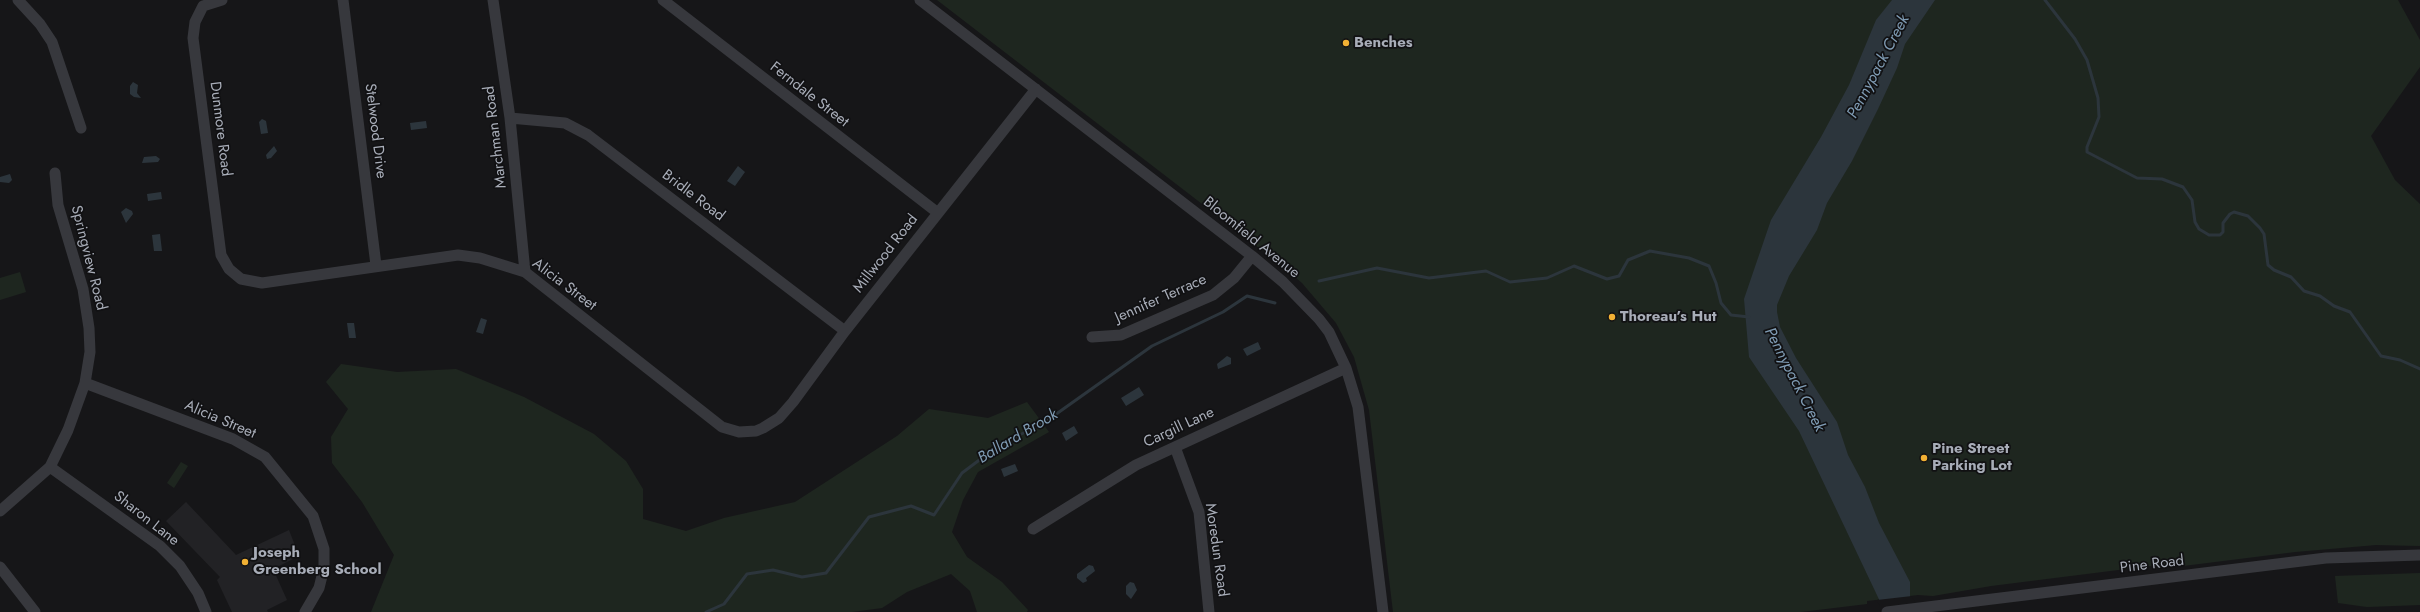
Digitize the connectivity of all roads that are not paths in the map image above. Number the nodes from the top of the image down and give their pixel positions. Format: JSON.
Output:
{"nodes":[{"id":1,"x":18,"y":0,"type":"edge"},
{"id":2,"x":343,"y":0,"type":"edge"},
{"id":3,"x":493,"y":0,"type":"edge"},
{"id":4,"x":663,"y":0,"type":"edge"},
{"id":5,"x":920,"y":0,"type":"edge"},
{"id":6,"x":219,"y":1,"type":"edge"},
{"id":7,"x":1036,"y":89,"type":"junction"},
{"id":8,"x":510,"y":118,"type":"junction"},
{"id":9,"x":81,"y":128,"type":"dead end"},
{"id":10,"x":55,"y":173,"type":"dead end"},
{"id":11,"x":938,"y":213,"type":"junction"},
{"id":12,"x":1252,"y":256,"type":"junction"},
{"id":13,"x":376,"y":266,"type":"junction"},
{"id":14,"x":229,"y":269,"type":"joint"},
{"id":15,"x":525,"y":272,"type":"junction"},
{"id":16,"x":845,"y":331,"type":"junction"},
{"id":17,"x":1092,"y":337,"type":"dead end"},
{"id":18,"x":1346,"y":368,"type":"junction"},
{"id":19,"x":85,"y":383,"type":"junction"},
{"id":20,"x":756,"y":431,"type":"joint"},
{"id":21,"x":1175,"y":447,"type":"junction"},
{"id":22,"x":50,"y":467,"type":"junction"},
{"id":23,"x":0,"y":511,"type":"edge"},
{"id":24,"x":1032,"y":529,"type":"dead end"},
{"id":25,"x":2420,"y":555,"type":"edge"},
{"id":26,"x":0,"y":568,"type":"edge"},
{"id":27,"x":35,"y":612,"type":"edge"},
{"id":28,"x":206,"y":612,"type":"edge"},
{"id":29,"x":305,"y":612,"type":"edge"},
{"id":30,"x":1209,"y":612,"type":"edge"},
{"id":31,"x":1383,"y":612,"type":"edge"},
{"id":32,"x":1887,"y":612,"type":"edge"}],
"edges":[{"from":1,"to":9,"type":"street"},
{"from":2,"to":13,"type":"street","name":"Stelwood Drive"},
{"from":3,"to":8,"type":"street","name":"Marchman Road"},
{"from":4,"to":11,"type":"street","name":"Ferndale Street"},
{"from":5,"to":7,"type":"street","name":"Bloomfield Avenue"},
{"from":6,"to":14,"type":"street","name":"Dunmore Road"},
{"from":7,"to":11,"type":"street","name":"Millwood Road"},
{"from":7,"to":12,"type":"street","name":"Bloomfield Avenue"},
{"from":8,"to":15,"type":"street","name":"Marchman Road"},
{"from":8,"to":16,"type":"street","name":"Bridle Road"},
{"from":10,"to":19,"type":"street","name":"Springview Road"},
{"from":11,"to":16,"type":"street","name":"Millwood Road"},
{"from":12,"to":17,"type":"street","name":"Jennifer Terrace"},
{"from":12,"to":18,"type":"street","name":"Bloomfield Avenue"},
{"from":13,"to":14,"type":"street","name":"Alicia Street"},
{"from":13,"to":15,"type":"street","name":"Alicia Street"},
{"from":15,"to":20,"type":"street","name":"Alicia Street"},
{"from":16,"to":20,"type":"street","name":"Millwood Road"},
{"from":18,"to":21,"type":"street","name":"Cargill Lane"},
{"from":18,"to":31,"type":"street","name":"Bloomfield Avenue"},
{"from":19,"to":22,"type":"street","name":"Springview Road"},
{"from":19,"to":29,"type":"street","name":"Alicia Street"},
{"from":21,"to":24,"type":"street","name":"Cargill Lane"},
{"from":21,"to":30,"type":"street","name":"Moredun Road"},
{"from":22,"to":23,"type":"street","name":"Springview Road"},
{"from":22,"to":28,"type":"street","name":"Sharon Lane"},
{"from":25,"to":32,"type":"street","name":"Pine Road"},
{"from":26,"to":27,"type":"street"}]}
